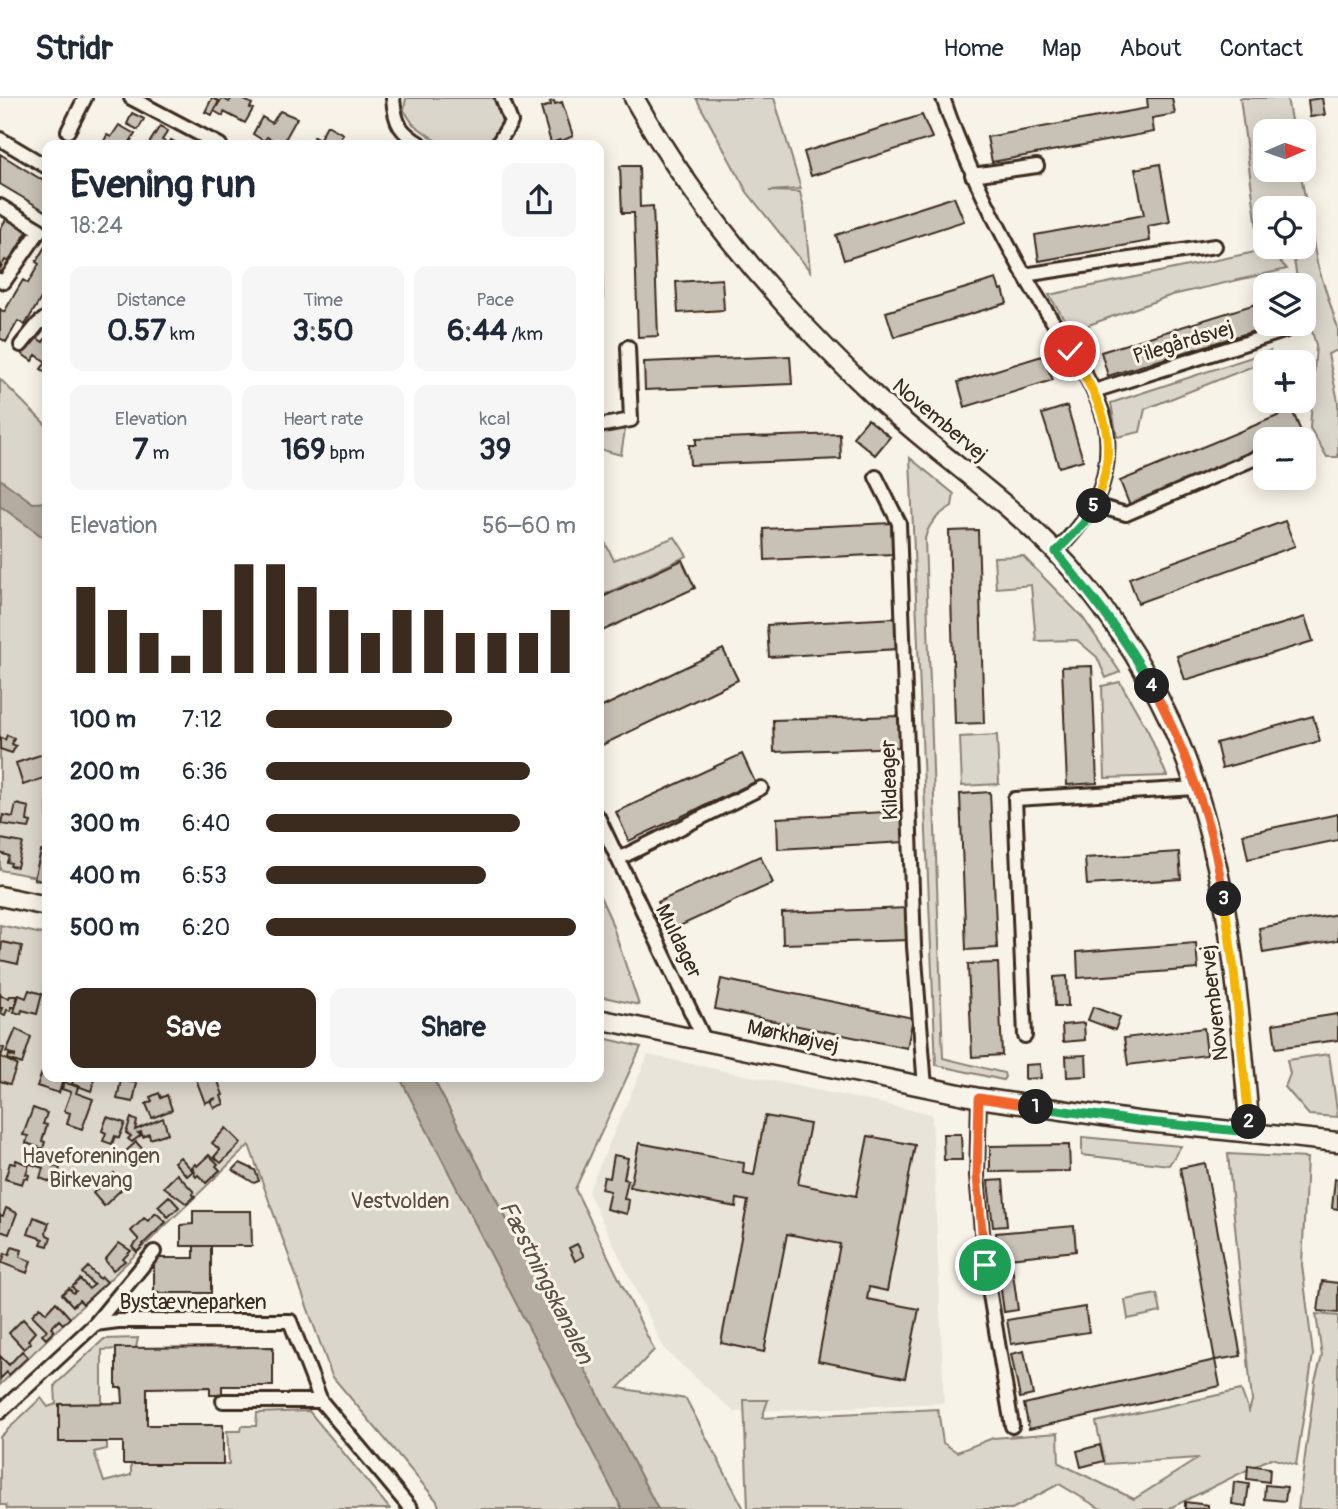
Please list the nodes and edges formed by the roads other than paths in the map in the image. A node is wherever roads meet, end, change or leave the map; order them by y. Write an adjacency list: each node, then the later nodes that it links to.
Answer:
1 (85, 98): 7 (street)
2 (131, 98): 9 (street)
3 (393, 98): 10 (street)
4 (502, 98): 11 (street)
5 (634, 98): 28 (street, Novembervej)
6 (943, 98): 14 (street)
7 (68, 131)
8 (0, 139): 12 (street)
9 (211, 140)
10 (414, 140)
11 (501, 140)
12 (42, 164)
13 (1037, 166): 14 (street)
14 (972, 175): 17 (street)
15 (0, 206): 18 (street)
16 (1215, 246): 17 (street)
17 (1024, 275): 23 (street)
18 (0, 280)
19 (42, 321): 21 (street)
20 (1268, 336): 23 (street, Pilegårdsvej)
21 (21, 345)
22 (628, 347): 24 (street)
23 (1094, 391): 27 (street)
24 (604, 425)
25 (1253, 459): 27 (street)
26 (876, 477): 38 (street, Kildeager)
27 (1094, 505): 28 (street)
28 (1056, 552): 30 (street, Novembervej)
29 (761, 788): 32 (street)
30 (1196, 788): 36 (street); 40 (street, Novembervej)
31 (604, 830): 32 (street, Muldager)
32 (618, 859): 37 (street, Muldager)
33 (0, 896): 34 (street)
34 (42, 905)
35 (604, 1020): 37 (street, Mørkhøjvej)
36 (1025, 1036)
37 (705, 1041): 38 (street, Mørkhøjvej)
38 (925, 1087): 39 (street, Mørkhøjvej)
39 (979, 1098): 40 (street, Mørkhøjvej); 47 (street)
40 (1250, 1132): 41 (street, Mørkhøjvej)
41 (1338, 1142)
42 (154, 1252): 43 (street, Bystævneparken)
43 (95, 1324): 45 (street, Bystævneparken); 46 (street, Bystævneparken)
44 (223, 1401): 45 (street)
45 (321, 1401): 48 (street, Bystævneparken)
46 (0, 1412)
47 (1012, 1426)
48 (411, 1509)

